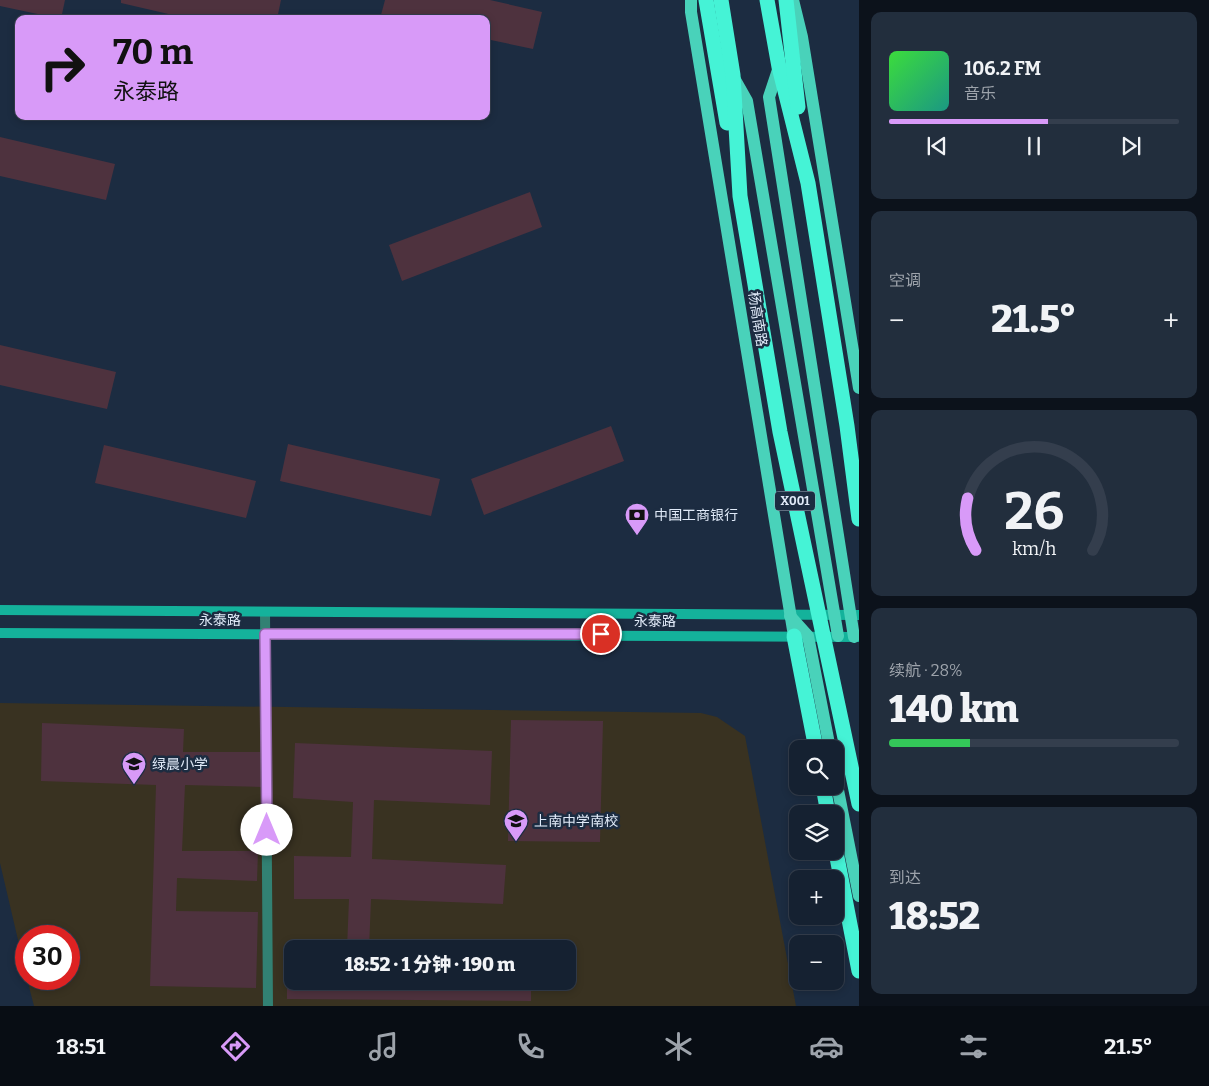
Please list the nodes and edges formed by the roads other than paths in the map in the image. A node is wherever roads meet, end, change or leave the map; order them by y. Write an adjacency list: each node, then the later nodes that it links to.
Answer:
1 (691, 0): 15 (main road, 杨高南路 / X001)
2 (706, 0): 10 (highway)
3 (721, 0): 8 (highway, 杨高南路 / X001)
4 (767, 0): 7 (highway, X001)
5 (786, 0): 9 (highway)
6 (793, 0): 11 (main road)
7 (779, 67): 9 (highway, X001); 17 (main road, X001)
8 (733, 76): 10 (highway, 杨高南路 / X001); 16 (main road, 杨高南路 / X001)
9 (808, 183): 12 (highway, X001)
10 (740, 196): 26 (highway, 杨高南路 / X001)
11 (859, 388)
12 (859, 519)
13 (0, 610): 14 (street, 永泰路)
14 (265, 612): 15 (street, 永泰路); 19 (street)
15 (789, 614): 16 (street, 永泰路); 20 (main road, 杨高南路)
16 (835, 615): 17 (street, 永泰路); 20 (main road); 21 (main road, 杨高南路)
17 (857, 617): 22 (main road)
18 (0, 633): 19 (street, 永泰路)
19 (265, 634): 20 (street, 永泰路); 30 (street)
20 (800, 636): 21 (street, 永泰路); 23 (highway); 24 (main road)
21 (838, 636): 22 (street, 永泰路)
22 (857, 637)
23 (815, 740)
24 (828, 740)
25 (839, 795): 28 (main road)
26 (859, 804)
27 (838, 860): 29 (highway)
28 (859, 896)
29 (859, 971)
30 (268, 1006)

